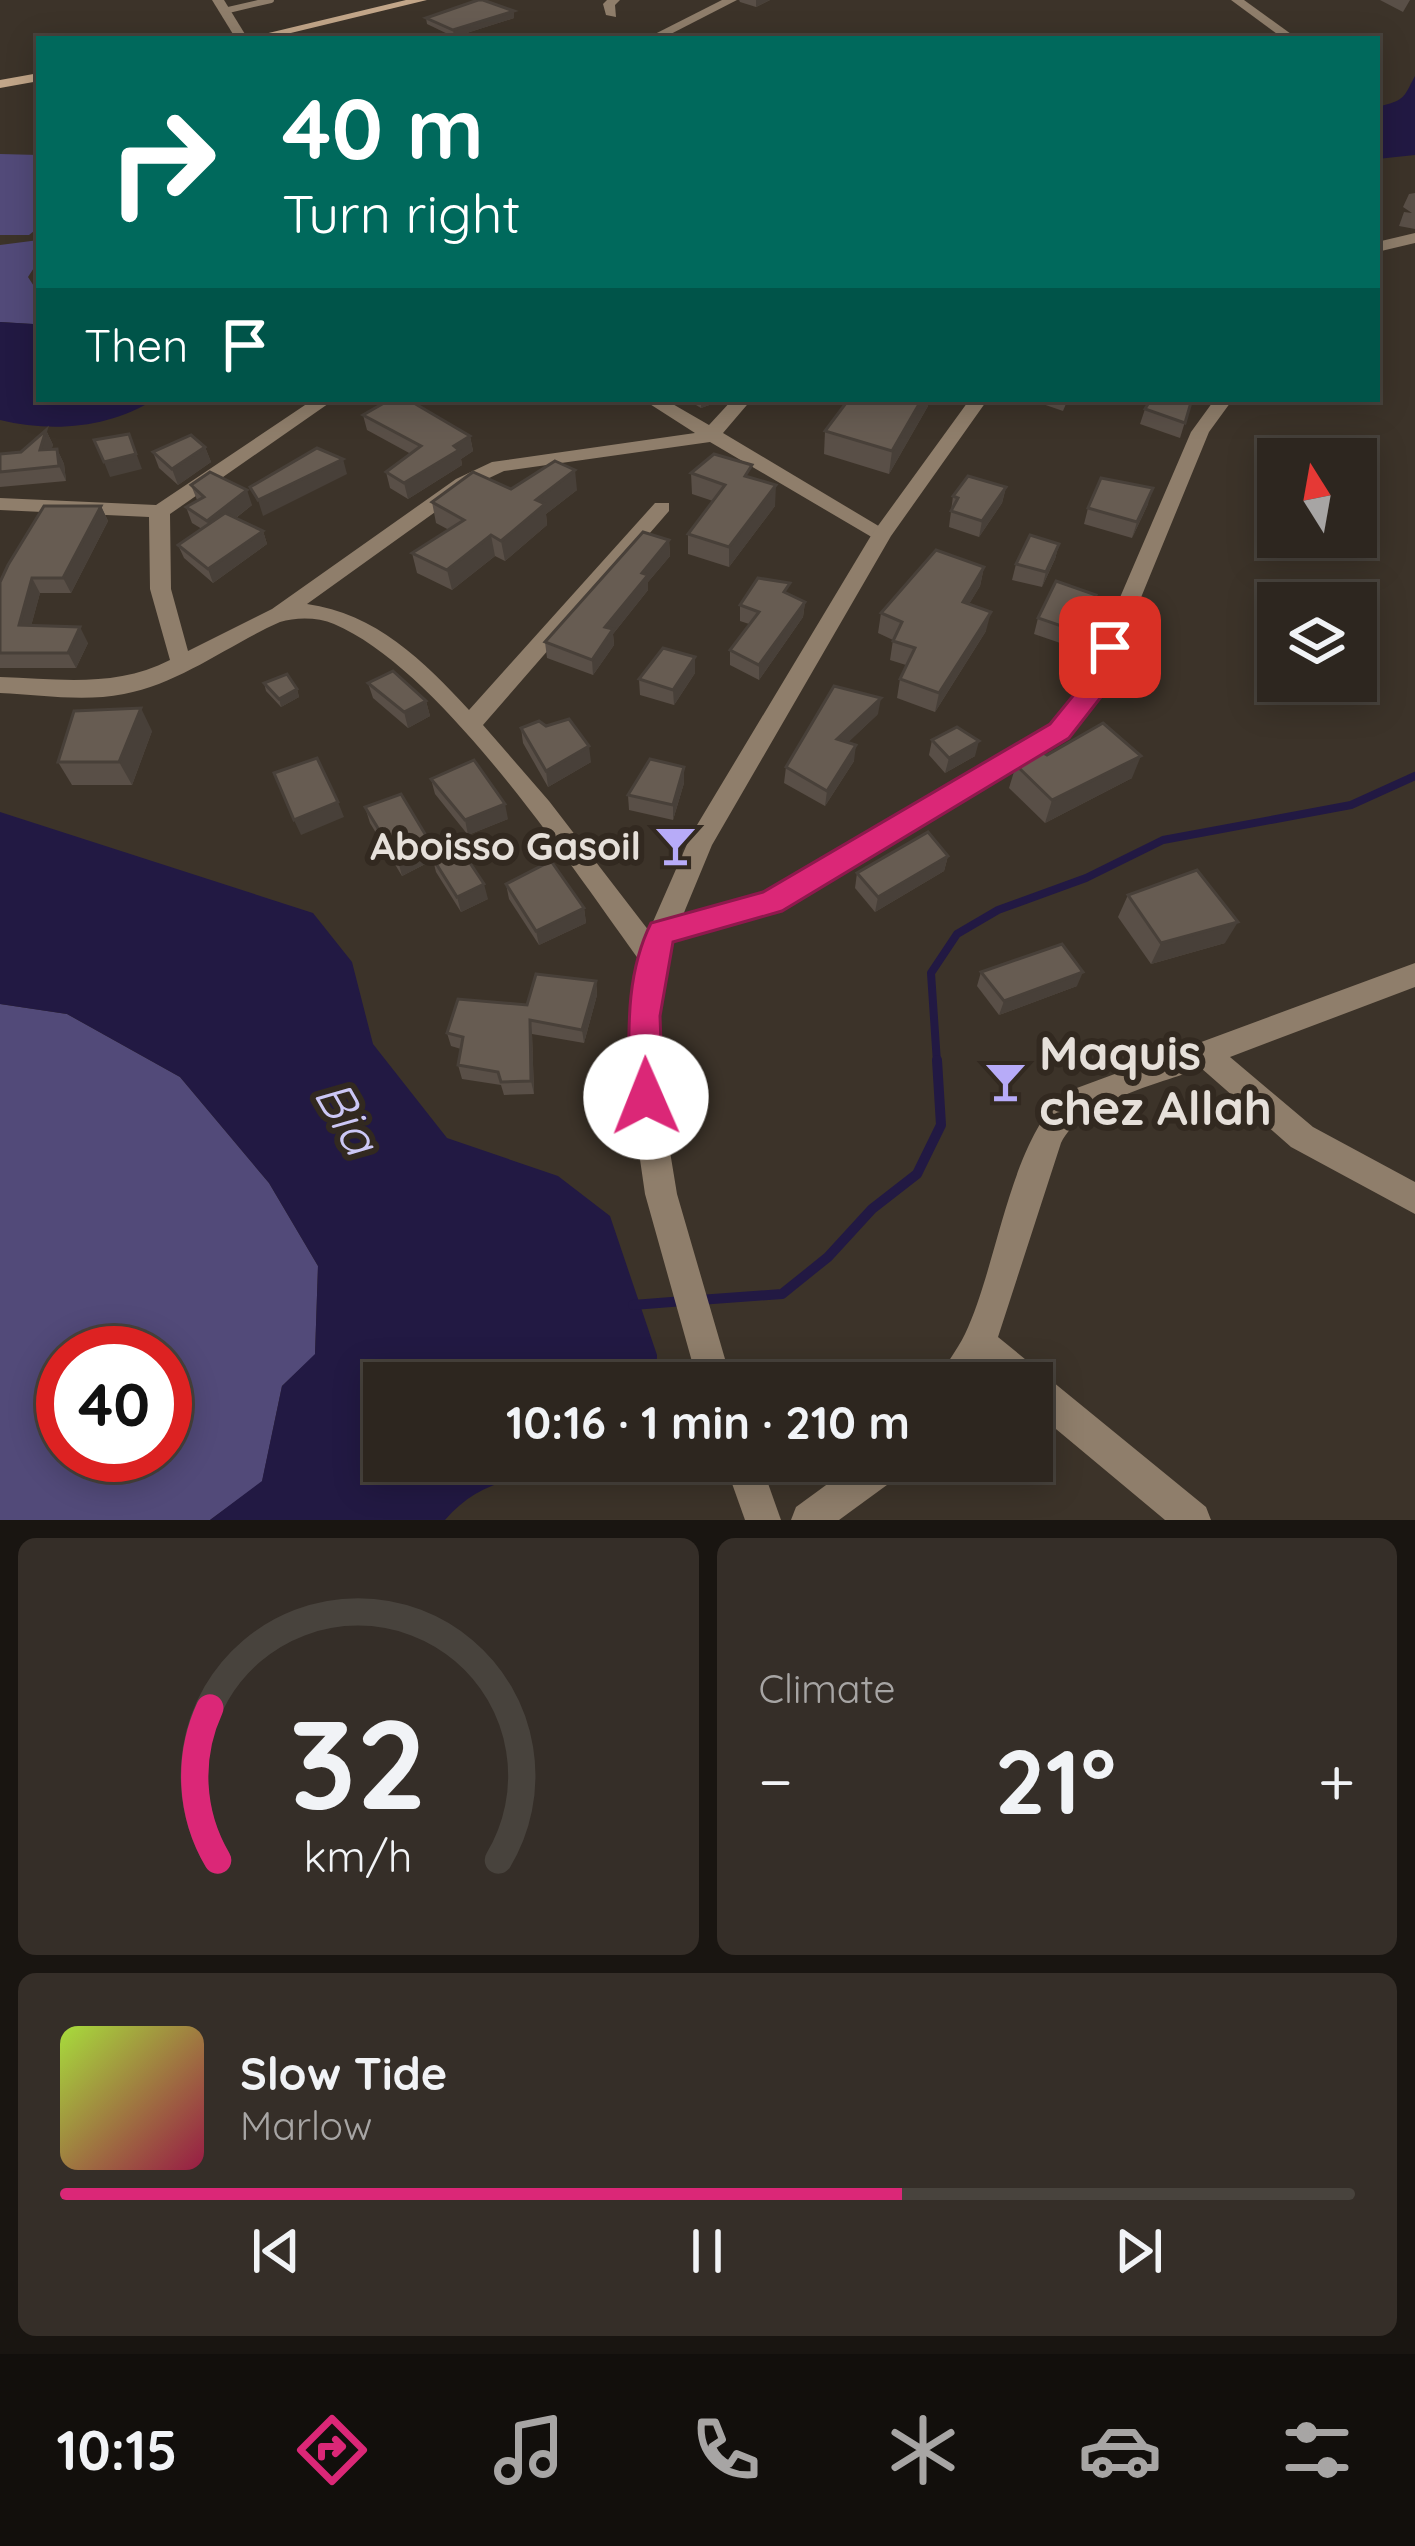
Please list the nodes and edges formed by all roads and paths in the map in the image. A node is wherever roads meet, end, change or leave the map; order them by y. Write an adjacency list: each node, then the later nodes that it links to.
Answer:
1 (271, 0): 6 (lane)
2 (421, 0): 8 (main road)
3 (695, 0): 5 (street)
4 (1237, 0): 10 (street)
5 (724, 3): 9 (street)
6 (221, 5): 7 (street)
7 (244, 36)
8 (259, 36)
9 (657, 36)
10 (1288, 36)
11 (36, 78): 12 (main road)
12 (0, 84)
13 (1415, 238): 14 (street)
14 (1380, 246)
15 (322, 402): 23 (street)
16 (656, 402): 20 (street)
17 (739, 402): 20 (street)
18 (977, 402): 24 (street)
19 (1222, 402): 29 (street)
20 (710, 436): 24 (street); 25 (street)
21 (0, 505): 23 (street)
22 (662, 507): 28 (street)
23 (160, 511): 26 (street)
24 (882, 534): 29 (street)
25 (274, 616): 26 (street); 28 (street)
26 (183, 664): 27 (street)
27 (0, 685)
28 (472, 722): 29 (street)
29 (657, 944): 34 (street)
30 (1415, 975): 31 (street)
31 (1203, 1052): 32 (street); 33 (street)
32 (1415, 1199)
33 (979, 1343): 35 (street); 36 (street)
34 (709, 1362)
35 (967, 1362)
36 (1002, 1362)
37 (1053, 1404): 42 (street)
38 (749, 1482): 40 (street)
39 (861, 1482): 41 (street)
40 (763, 1520)
41 (809, 1520)
42 (1193, 1520)

